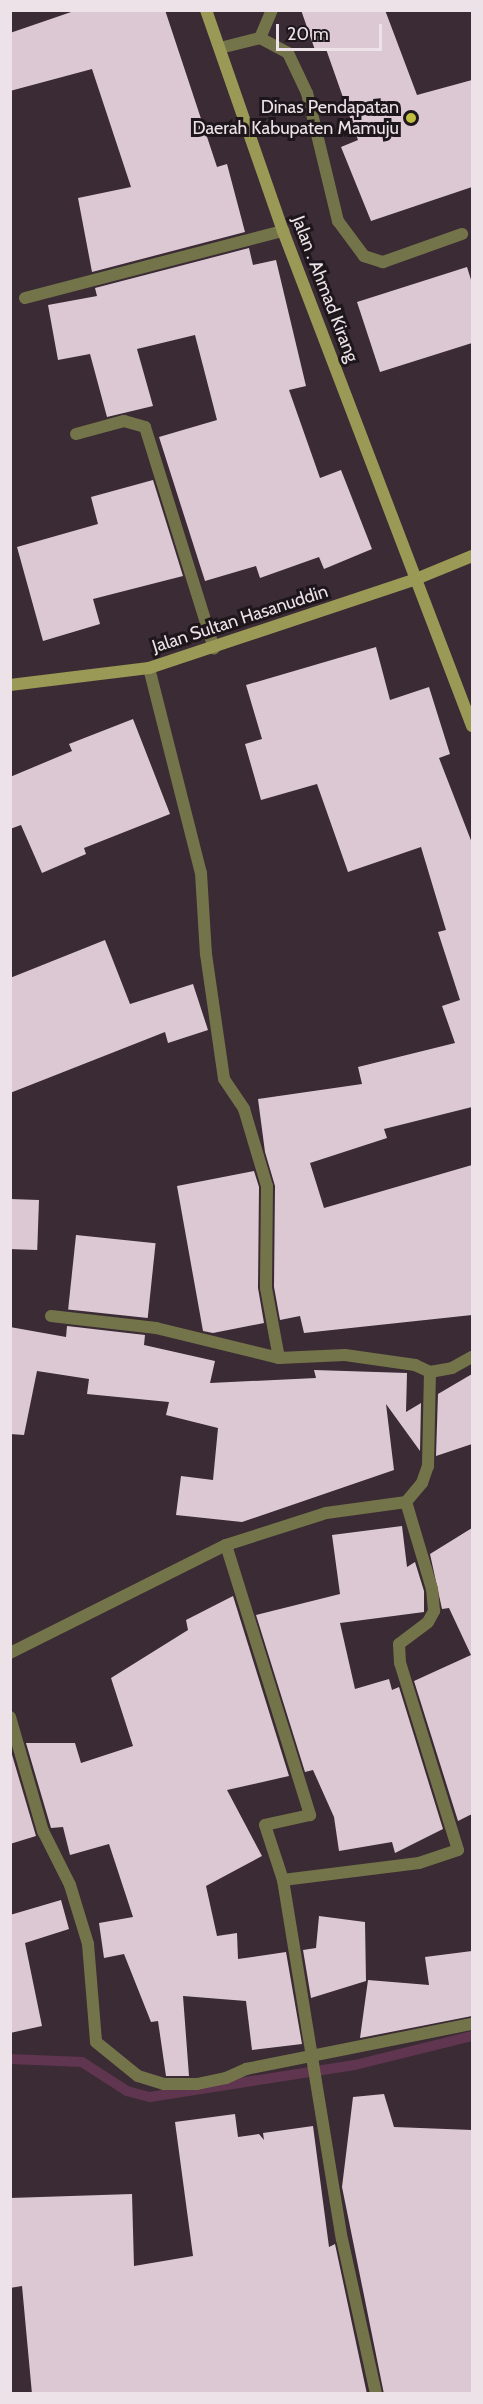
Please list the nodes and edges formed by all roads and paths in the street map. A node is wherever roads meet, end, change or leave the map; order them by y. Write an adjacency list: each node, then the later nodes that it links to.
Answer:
1 (206, 10): 4 (main road, Jalan . Ahmad Kirang)
2 (272, 10): 3 (street)
3 (260, 38): 4 (street); 6 (street)
4 (220, 48): 5 (main road, Jalan . Ahmad Kirang)
5 (283, 231): 7 (street); 10 (main road, Jalan . Ahmad Kirang)
6 (462, 234)
7 (25, 298)
8 (76, 434): 11 (street)
9 (472, 556): 10 (main road, Jalan Sultan Hasanuddin)
10 (416, 579): 11 (main road, Jalan Sultan Hasanuddin); 14 (main road, Jalan . Ahmad Kirang)
11 (214, 648): 12 (main road, Jalan Sultan Hasanuddin)
12 (149, 668): 13 (main road, Jalan Sultan Hasanuddin); 17 (street)
13 (10, 685)
14 (472, 726)
15 (51, 1317): 17 (street)
16 (472, 1357): 18 (street)
17 (279, 1358): 18 (street)
18 (430, 1372): 19 (street)
19 (406, 1502): 20 (street); 23 (street)
20 (226, 1545): 21 (street); 23 (street)
21 (10, 1653)
22 (10, 1717): 25 (street)
23 (283, 1880): 25 (street)
24 (472, 2024): 25 (street)
25 (310, 2059): 26 (street)
26 (376, 2394)

